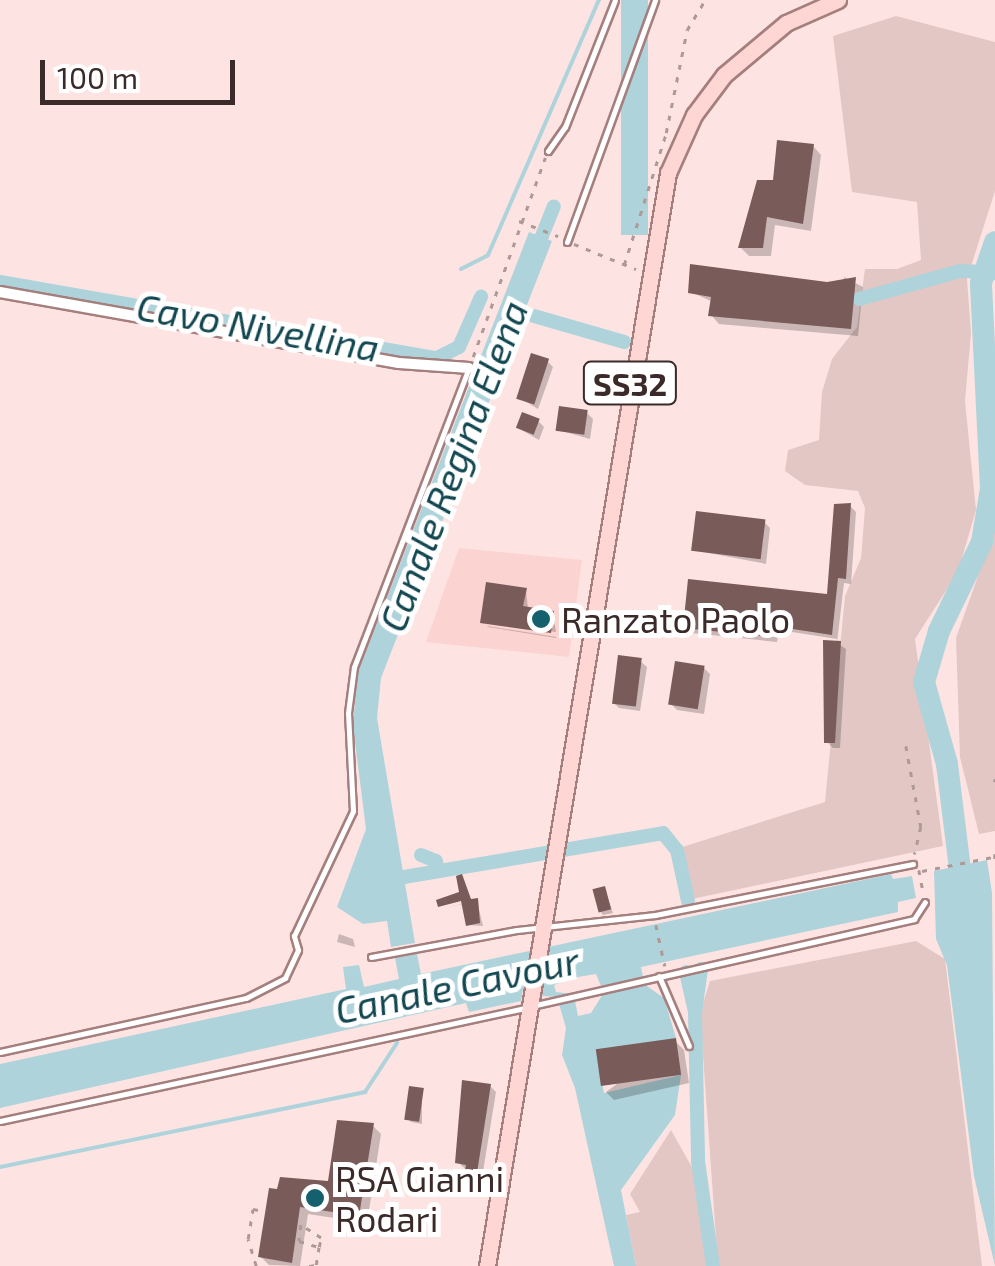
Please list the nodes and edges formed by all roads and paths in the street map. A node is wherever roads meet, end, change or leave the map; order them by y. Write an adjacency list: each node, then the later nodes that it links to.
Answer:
1 (615, 0): 5 (lane)
2 (656, 0): 8 (lane)
3 (705, 0): 9 (path)
4 (838, 0): 10 (main road, SS32)
5 (548, 151): 6 (path)
6 (518, 220): 7 (path); 12 (path)
7 (554, 234)
8 (568, 242): 9 (path)
9 (624, 265): 10 (path)
10 (647, 273): 19 (main road, SS32)
11 (0, 292): 12 (street)
12 (469, 368): 25 (lane)
13 (906, 746): 15 (path)
14 (994, 856): 16 (path); 17 (path)
15 (913, 864): 19 (lane)
16 (995, 866)
17 (925, 902): 22 (lane)
18 (656, 923): 21 (path)
19 (541, 938): 20 (lane); 23 (main road, SS32)
20 (371, 957)
21 (664, 962)
22 (659, 976): 23 (lane); 24 (lane)
23 (531, 1001): 26 (lane); 31 (main road, SS32)
24 (689, 1046)
25 (0, 1052)
26 (0, 1122)
27 (265, 1211): 29 (path)
28 (319, 1247): 28 (path); 30 (path)
29 (256, 1266)
30 (309, 1266)
31 (486, 1266)

